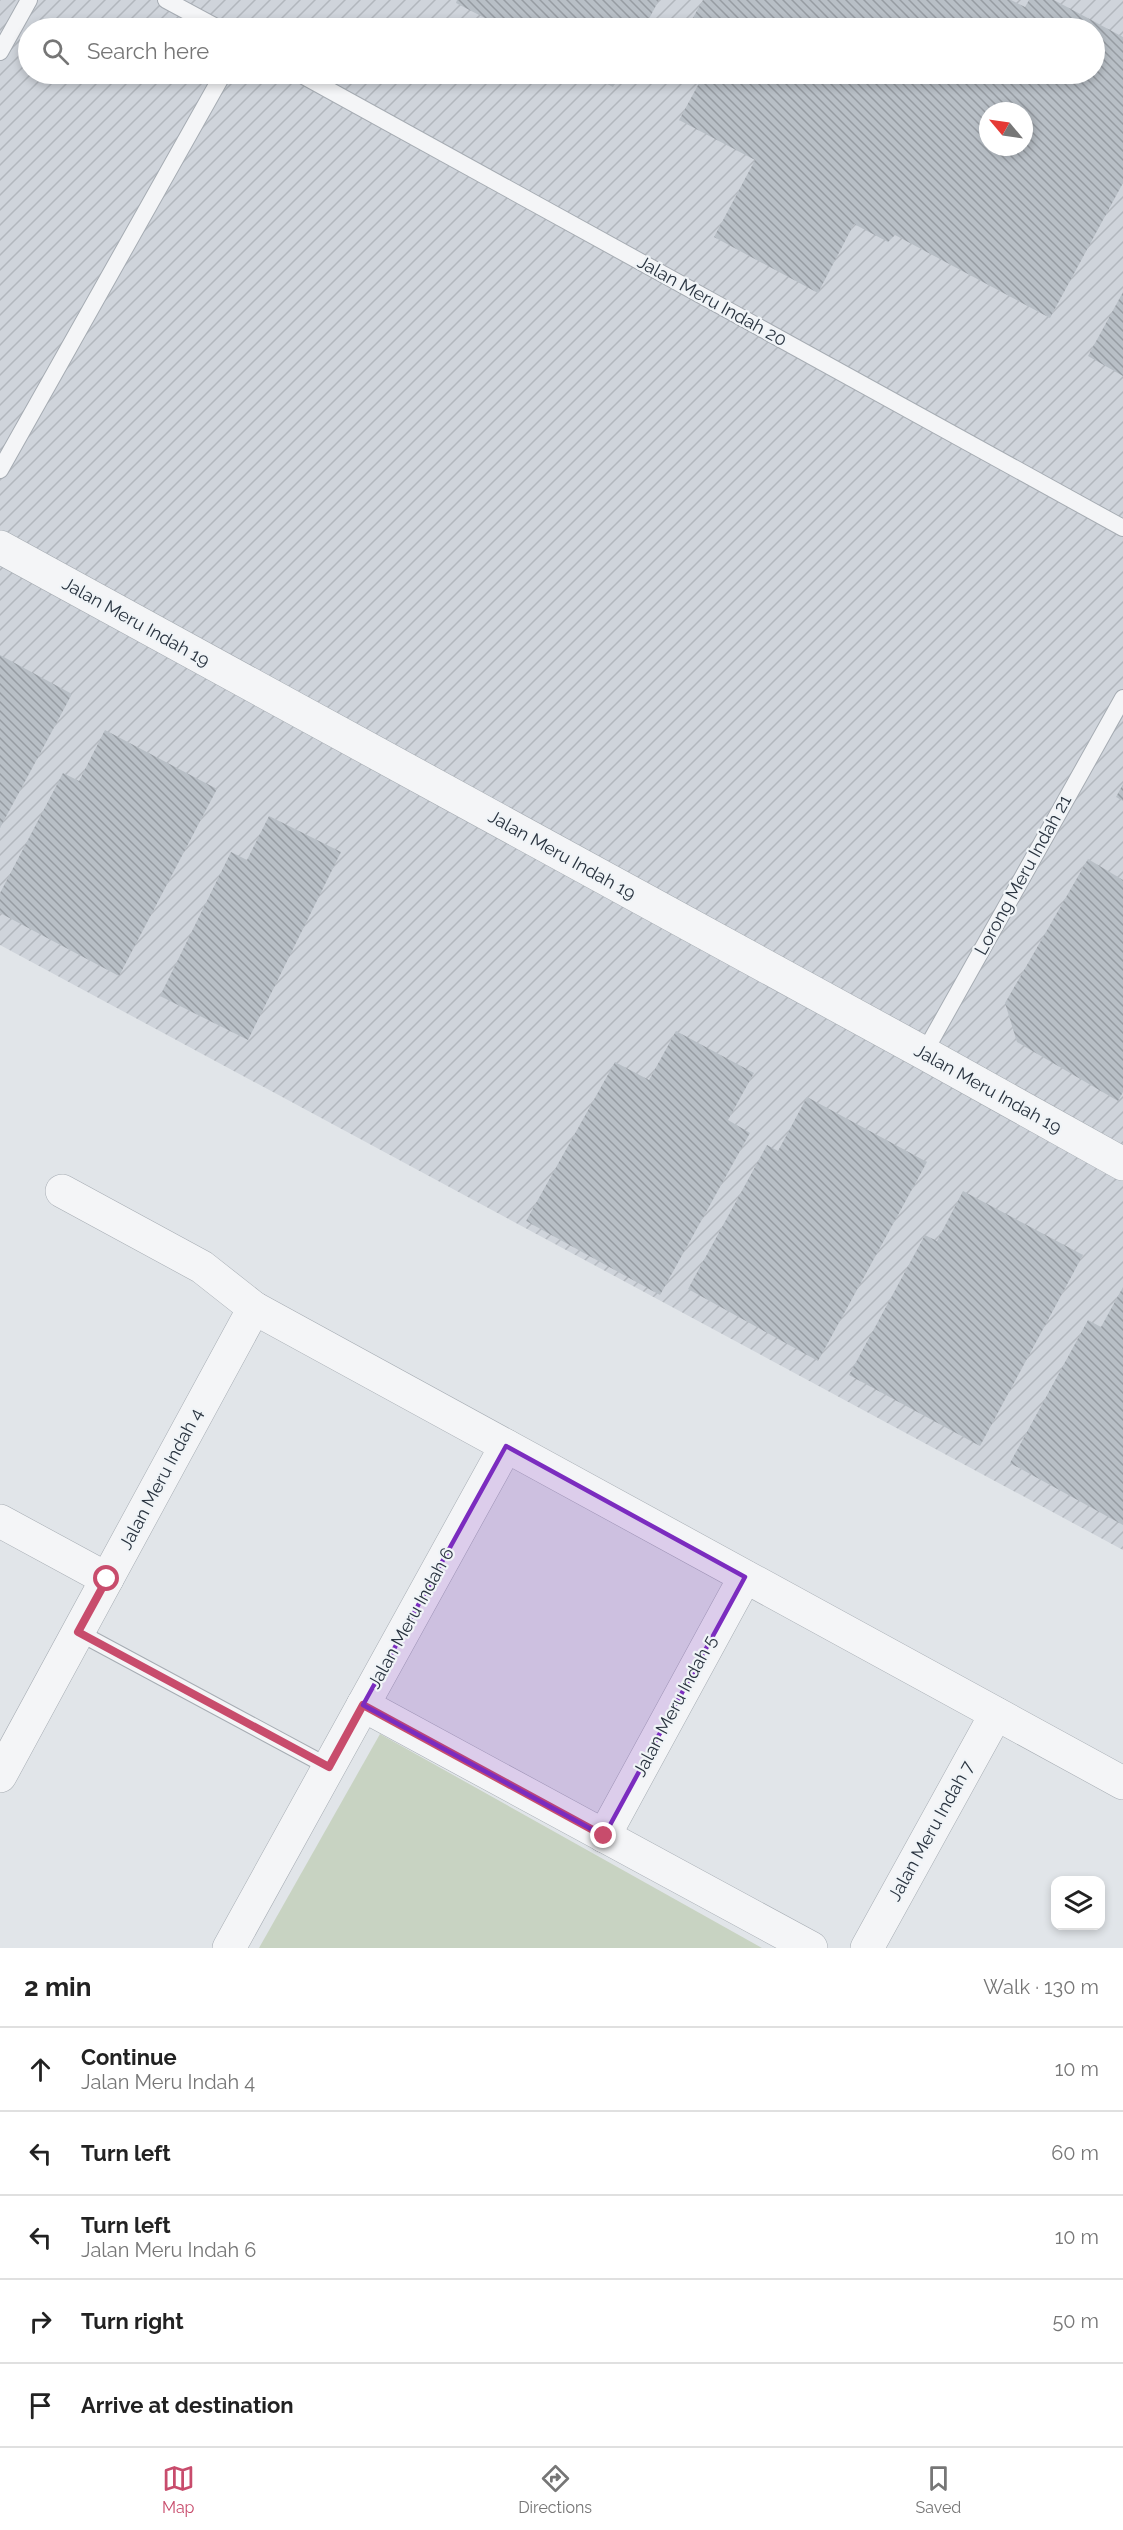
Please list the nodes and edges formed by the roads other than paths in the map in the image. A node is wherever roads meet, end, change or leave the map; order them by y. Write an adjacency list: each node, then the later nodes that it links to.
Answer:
1 (29, 0): 3 (lane)
2 (166, 0): 4 (lane)
3 (19, 18)
4 (199, 18)
5 (18, 20): 6 (lane)
6 (0, 52)
7 (217, 84): 9 (lane)
8 (318, 84): 10 (lane, Jalan Meru Indah 20)
9 (0, 470)
10 (1123, 528)
11 (0, 547): 13 (street, Jalan Meru Indah 19)
12 (1123, 698): 13 (lane, Lorong Meru Indah 21)
13 (924, 1053): 14 (street, Jalan Meru Indah 19)
14 (1123, 1164)
15 (62, 1191): 16 (street)
16 (254, 1308): 17 (street); 20 (street, Jalan Meru Indah 4)
17 (506, 1446): 19 (street); 22 (street, Jalan Meru Indah 6)
18 (0, 1521): 20 (street)
19 (745, 1576): 23 (street); 27 (street, Jalan Meru Indah 5)
20 (107, 1579): 21 (street, Jalan Meru Indah 4)
21 (78, 1632): 24 (lane); 25 (street, Jalan Meru Indah 4)
22 (363, 1705): 24 (street, Jalan Meru Indah 6); 27 (street)
23 (996, 1714): 26 (street); 30 (street, Jalan Meru Indah 7)
24 (329, 1767): 28 (street, Jalan Meru Indah 6)
25 (0, 1776)
26 (1123, 1783)
27 (604, 1836): 29 (street)
28 (229, 1948)
29 (811, 1948)
30 (867, 1948)

